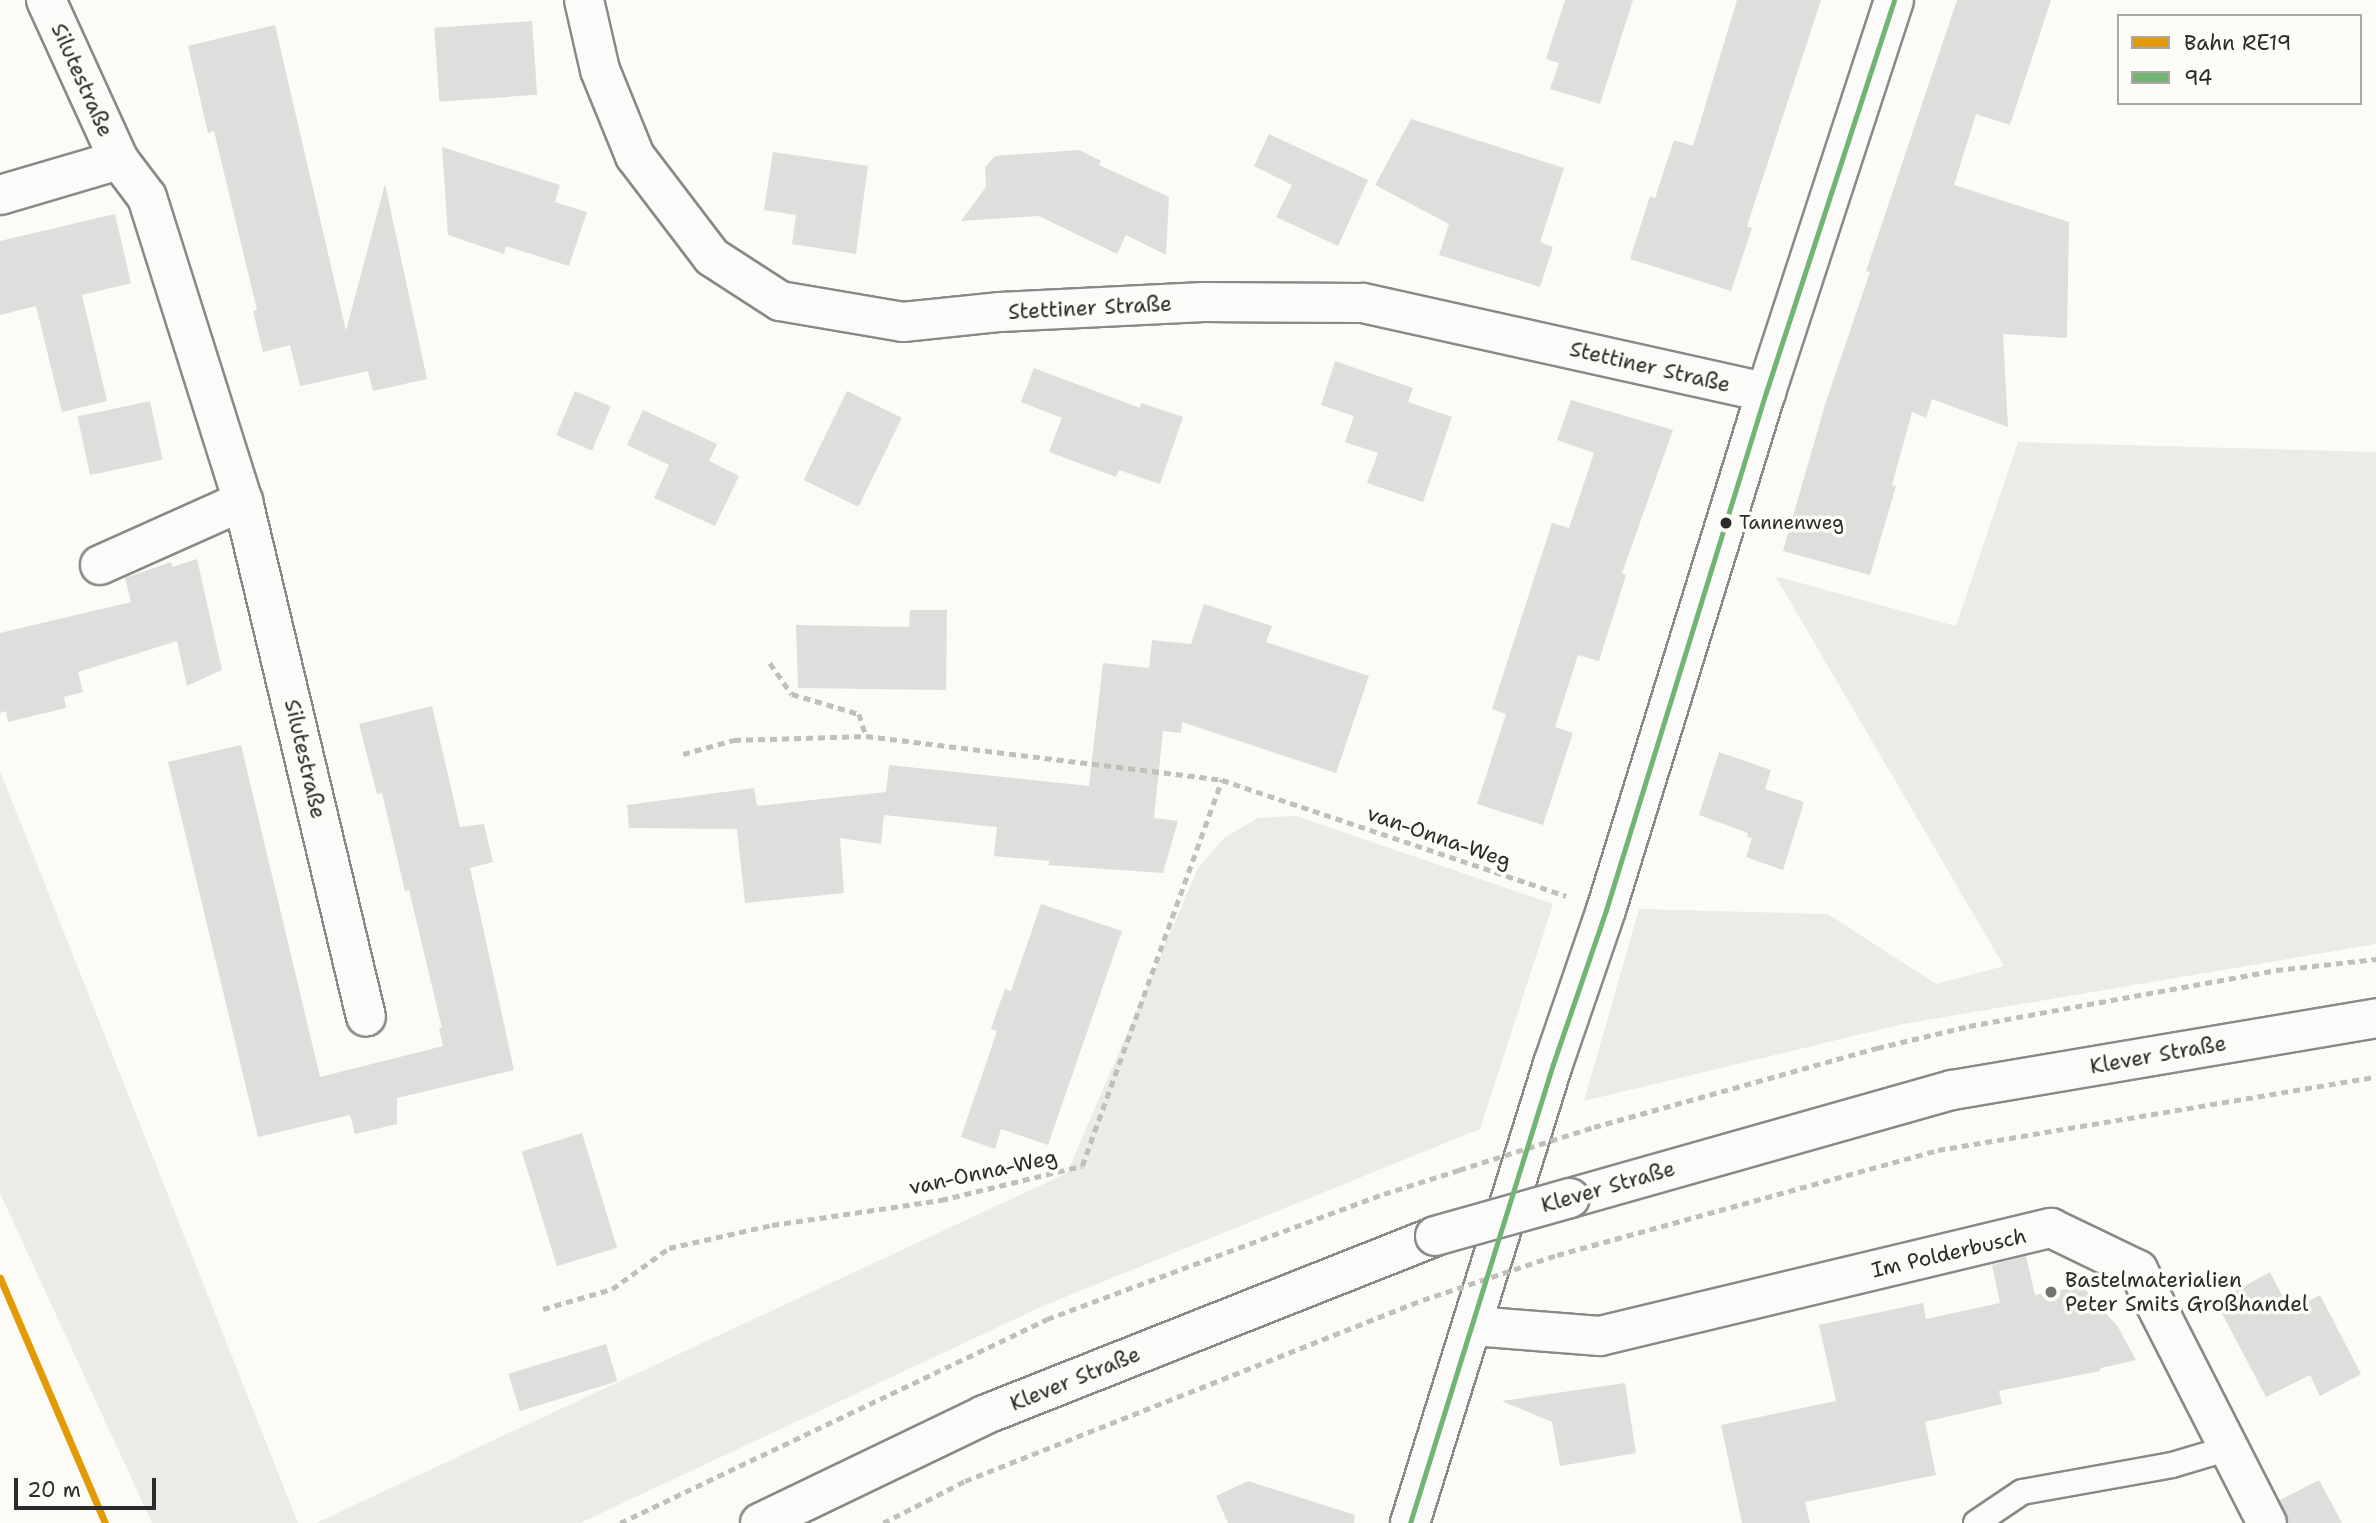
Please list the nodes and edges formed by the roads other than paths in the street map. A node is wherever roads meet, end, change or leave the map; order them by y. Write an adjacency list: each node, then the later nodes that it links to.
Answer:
1 (46, 0): 4 (street, Silutestraße)
2 (583, 0): 6 (street, Stettiner Straße)
3 (1894, 0): 6 (street)
4 (119, 160): 5 (street, Silutestraße); 7 (street, Silutestraße)
5 (0, 195)
6 (1766, 392): 11 (street)
7 (243, 501): 8 (street); 9 (street, Silutestraße)
8 (100, 565)
9 (366, 1017)
10 (2376, 1018): 13 (street, Klever Straße, bridge)
11 (1474, 1325): 12 (street, Im Polderbusch); 14 (street)
12 (2228, 1448): 15 (lane); 16 (street, Im Polderbusch)
13 (760, 1523)
14 (1410, 1523)
15 (1976, 1523)
16 (2267, 1523)

